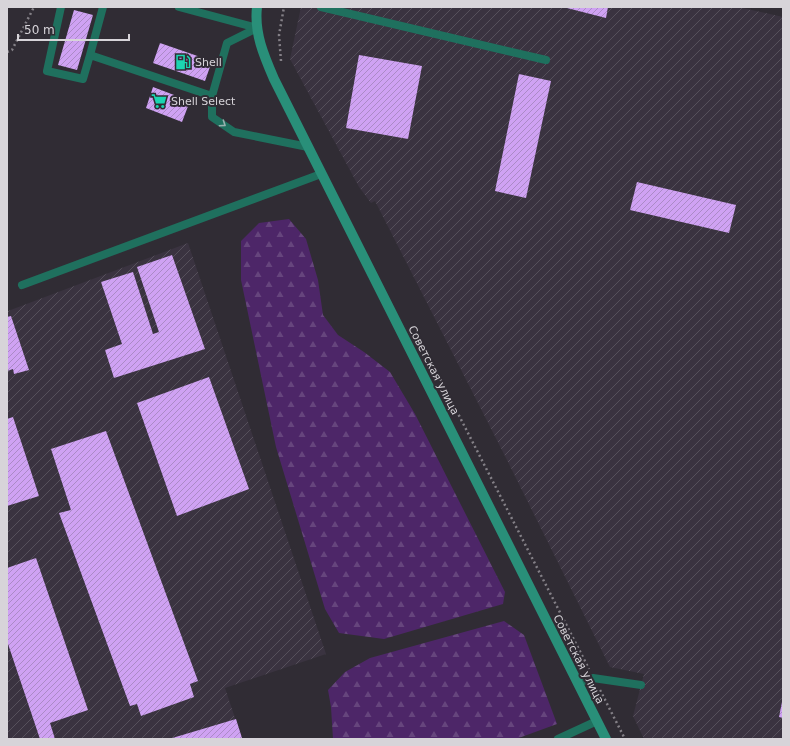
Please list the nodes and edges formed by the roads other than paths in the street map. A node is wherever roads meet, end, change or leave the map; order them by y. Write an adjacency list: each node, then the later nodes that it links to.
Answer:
1 (61, 7): 7 (lane)
2 (101, 7): 7 (lane)
3 (179, 7): 6 (lane)
4 (257, 7): 6 (street, Советская улица)
5 (321, 7): 8 (lane)
6 (257, 28): 9 (lane); 10 (street, Советская улица)
7 (90, 55): 9 (lane)
8 (546, 60)
9 (212, 96): 10 (lane, one-way to 10)
10 (308, 147): 11 (street, Советская улица)
11 (321, 174): 12 (lane); 13 (street, Советская улица)
12 (22, 285)
13 (578, 683): 14 (lane); 15 (street, Советская улица)
14 (641, 685)
15 (597, 721): 16 (lane); 17 (street, Советская улица)
16 (558, 739)
17 (606, 739)

